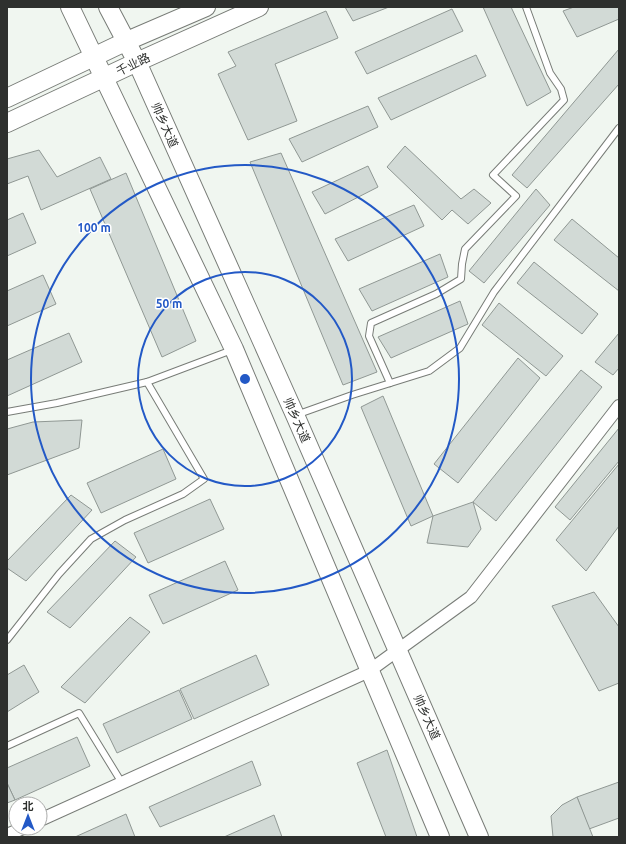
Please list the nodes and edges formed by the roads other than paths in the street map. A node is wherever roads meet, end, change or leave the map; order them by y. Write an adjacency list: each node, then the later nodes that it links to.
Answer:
1 (70, 7): 7 (main road)
2 (108, 7): 6 (main road, 帅乡大道)
3 (206, 7): 6 (main road, 千业路)
4 (259, 7): 8 (main road, 千业路)
5 (526, 7): 15 (lane)
6 (127, 41): 7 (main road, 千业路); 8 (main road, 帅乡大道)
7 (94, 57): 9 (main road); 10 (main road, 千业路)
8 (137, 62): 9 (main road, 千业路); 18 (main road, 帅乡大道)
9 (104, 78): 11 (main road, 千业路); 13 (main road)
10 (7, 98)
11 (7, 122)
12 (619, 128): 15 (lane)
13 (234, 349): 14 (lane); 21 (main road)
14 (147, 382): 17 (lane); 19 (lane)
15 (390, 383): 18 (lane)
16 (619, 406): 20 (street)
17 (7, 412)
18 (295, 415): 20 (main road, 帅乡大道)
19 (7, 640)
20 (398, 650): 21 (street); 26 (main road, 帅乡大道)
21 (369, 670): 23 (street); 25 (main road)
22 (7, 746): 23 (lane)
23 (122, 783): 24 (street)
24 (48, 816)
25 (440, 837)
26 (479, 837)

